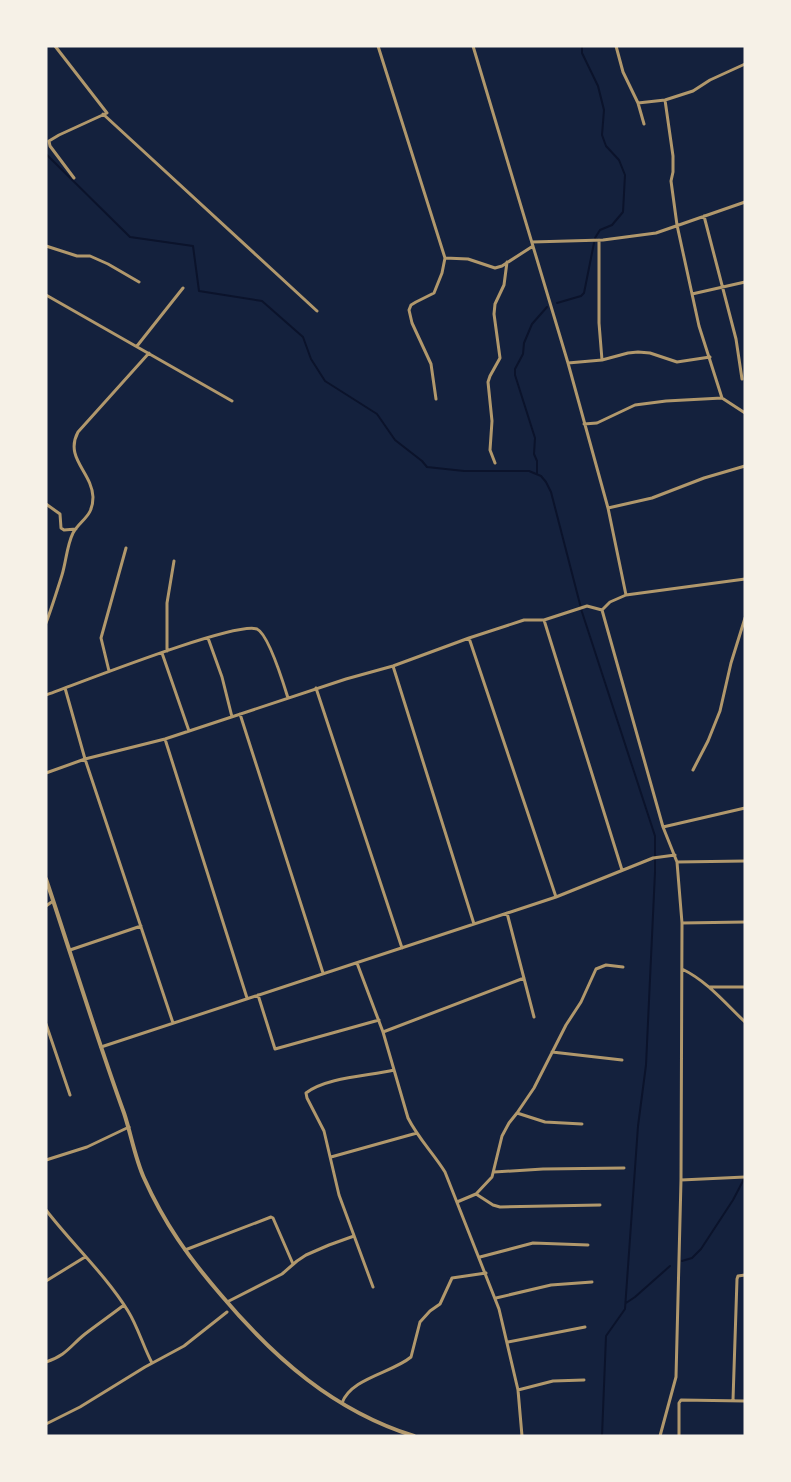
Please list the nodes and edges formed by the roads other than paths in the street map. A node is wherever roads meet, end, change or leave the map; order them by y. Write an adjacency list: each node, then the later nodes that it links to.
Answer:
1 (55, 46): 8 (street)
2 (378, 46): 18 (street)
3 (473, 46): 15 (street)
4 (616, 46): 7 (street)
5 (745, 64): 6 (street)
6 (665, 100): 7 (street); 13 (street)
7 (638, 103): 9 (street)
8 (103, 114): 10 (street); 26 (street)
9 (644, 124)
10 (74, 178)
11 (745, 202): 12 (street)
12 (704, 216): 13 (street); 22 (street)
13 (677, 225): 14 (street); 24 (street)
14 (599, 240): 15 (street); 30 (street)
15 (532, 242): 17 (street)
16 (46, 246): 20 (street)
17 (533, 246): 19 (street); 31 (street)
18 (445, 258): 19 (street); 34 (street)
19 (507, 262): 38 (street)
20 (139, 282)
21 (745, 282): 22 (street)
22 (723, 287): 24 (street); 32 (street)
23 (183, 288): 27 (street)
24 (692, 294): 29 (street)
25 (46, 295): 27 (street)
26 (317, 311)
27 (137, 346): 28 (street)
28 (149, 353): 35 (street); 42 (street)
29 (710, 358): 30 (street); 33 (street)
30 (602, 360): 31 (street)
31 (568, 363): 37 (street)
32 (742, 379)
33 (722, 398): 36 (street); 37 (street)
34 (436, 399)
35 (232, 401)
36 (745, 413)
37 (584, 424): 41 (street)
38 (495, 463)
39 (745, 466): 41 (street)
40 (46, 504): 42 (street)
41 (608, 508): 46 (street)
42 (77, 529): 50 (street)
43 (126, 548): 56 (street)
44 (174, 561): 53 (street)
45 (745, 579): 46 (street)
46 (626, 595): 47 (street)
47 (602, 610): 49 (street); 69 (street)
48 (745, 618): 66 (street)
49 (544, 620): 52 (street); 73 (street)
50 (46, 623)
51 (208, 638): 53 (street); 60 (street); 62 (street)
52 (469, 638): 55 (street); 75 (street)
53 (168, 651): 54 (street)
54 (162, 653): 56 (street); 63 (street)
55 (393, 666): 58 (street); 81 (street)
56 (109, 671): 57 (street)
57 (65, 688): 59 (street); 65 (street)
58 (316, 688): 60 (street); 83 (street)
59 (46, 695)
60 (288, 698): 61 (street)
61 (240, 714): 62 (street); 88 (street)
62 (232, 717): 63 (street)
63 (189, 731): 64 (street)
64 (165, 739): 65 (street); 93 (street)
65 (84, 759): 67 (street); 82 (street)
66 (693, 770)
67 (46, 773)
68 (745, 808): 69 (street)
69 (663, 827): 70 (street)
70 (675, 855): 72 (street); 73 (street)
71 (745, 861): 72 (street)
72 (677, 862): 80 (street)
73 (622, 870): 75 (street)
74 (46, 879): 76 (street)
75 (556, 897): 78 (street)
76 (54, 901): 77 (street); 84 (street)
77 (46, 906)
78 (507, 913): 81 (street); 89 (street)
79 (745, 922): 80 (street)
80 (682, 923): 87 (street)
81 (474, 924): 83 (street)
82 (141, 926): 84 (street); 97 (street)
83 (402, 948): 85 (street)
84 (70, 950): 100 (street)
85 (357, 962): 88 (street); 95 (street)
86 (623, 967): 101 (street)
87 (682, 969): 90 (street); 114 (street)
88 (323, 973): 92 (street)
89 (524, 978): 94 (street); 99 (street)
90 (709, 986): 91 (street); 96 (street)
91 (745, 986)
92 (258, 995): 93 (street); 95 (street)
93 (247, 998): 97 (street)
94 (534, 1017)
95 (379, 1020): 99 (street)
96 (745, 1022)
97 (173, 1023): 100 (street)
98 (46, 1024): 104 (street)
99 (383, 1032): 103 (street)
100 (100, 1047): 107 (street)
101 (552, 1052): 102 (street); 105 (street)
102 (622, 1060)
103 (394, 1070): 108 (street); 109 (street)
104 (70, 1095)
105 (517, 1114): 106 (street); 112 (street)
106 (582, 1124)
107 (129, 1127): 110 (street); 121 (street)
108 (417, 1133): 109 (street); 116 (street)
109 (331, 1157): 119 (street)
110 (46, 1160)
111 (624, 1168): 112 (street)
112 (494, 1172): 115 (street)
113 (745, 1176): 114 (street)
114 (681, 1180): 146 (street)
115 (476, 1194): 116 (street); 117 (street)
116 (457, 1202): 123 (street)
117 (600, 1205)
118 (46, 1210): 122 (street)
119 (354, 1236): 124 (street); 129 (street)
120 (588, 1244): 123 (street)
121 (184, 1250): 124 (street); 131 (street)
122 (85, 1256): 127 (street); 132 (street)
123 (480, 1257): 125 (street)
124 (293, 1264): 131 (street)
125 (486, 1273): 130 (street); 142 (street)
126 (745, 1275): 140 (street)
127 (46, 1281)
128 (592, 1282): 130 (street)
129 (373, 1287)
130 (496, 1298): 135 (street)
131 (226, 1302): 142 (street)
132 (124, 1305): 136 (street); 137 (street)
133 (228, 1312): 137 (street)
134 (585, 1327): 135 (street)
135 (508, 1342): 139 (street)
136 (46, 1362)
137 (152, 1363): 143 (street)
138 (584, 1380): 139 (street)
139 (518, 1390): 145 (street)
140 (733, 1400): 141 (street); 147 (street)
141 (745, 1401)
142 (342, 1403): 144 (street)
143 (46, 1424)
144 (414, 1436)
145 (522, 1436)
146 (660, 1436)
147 (679, 1436)

